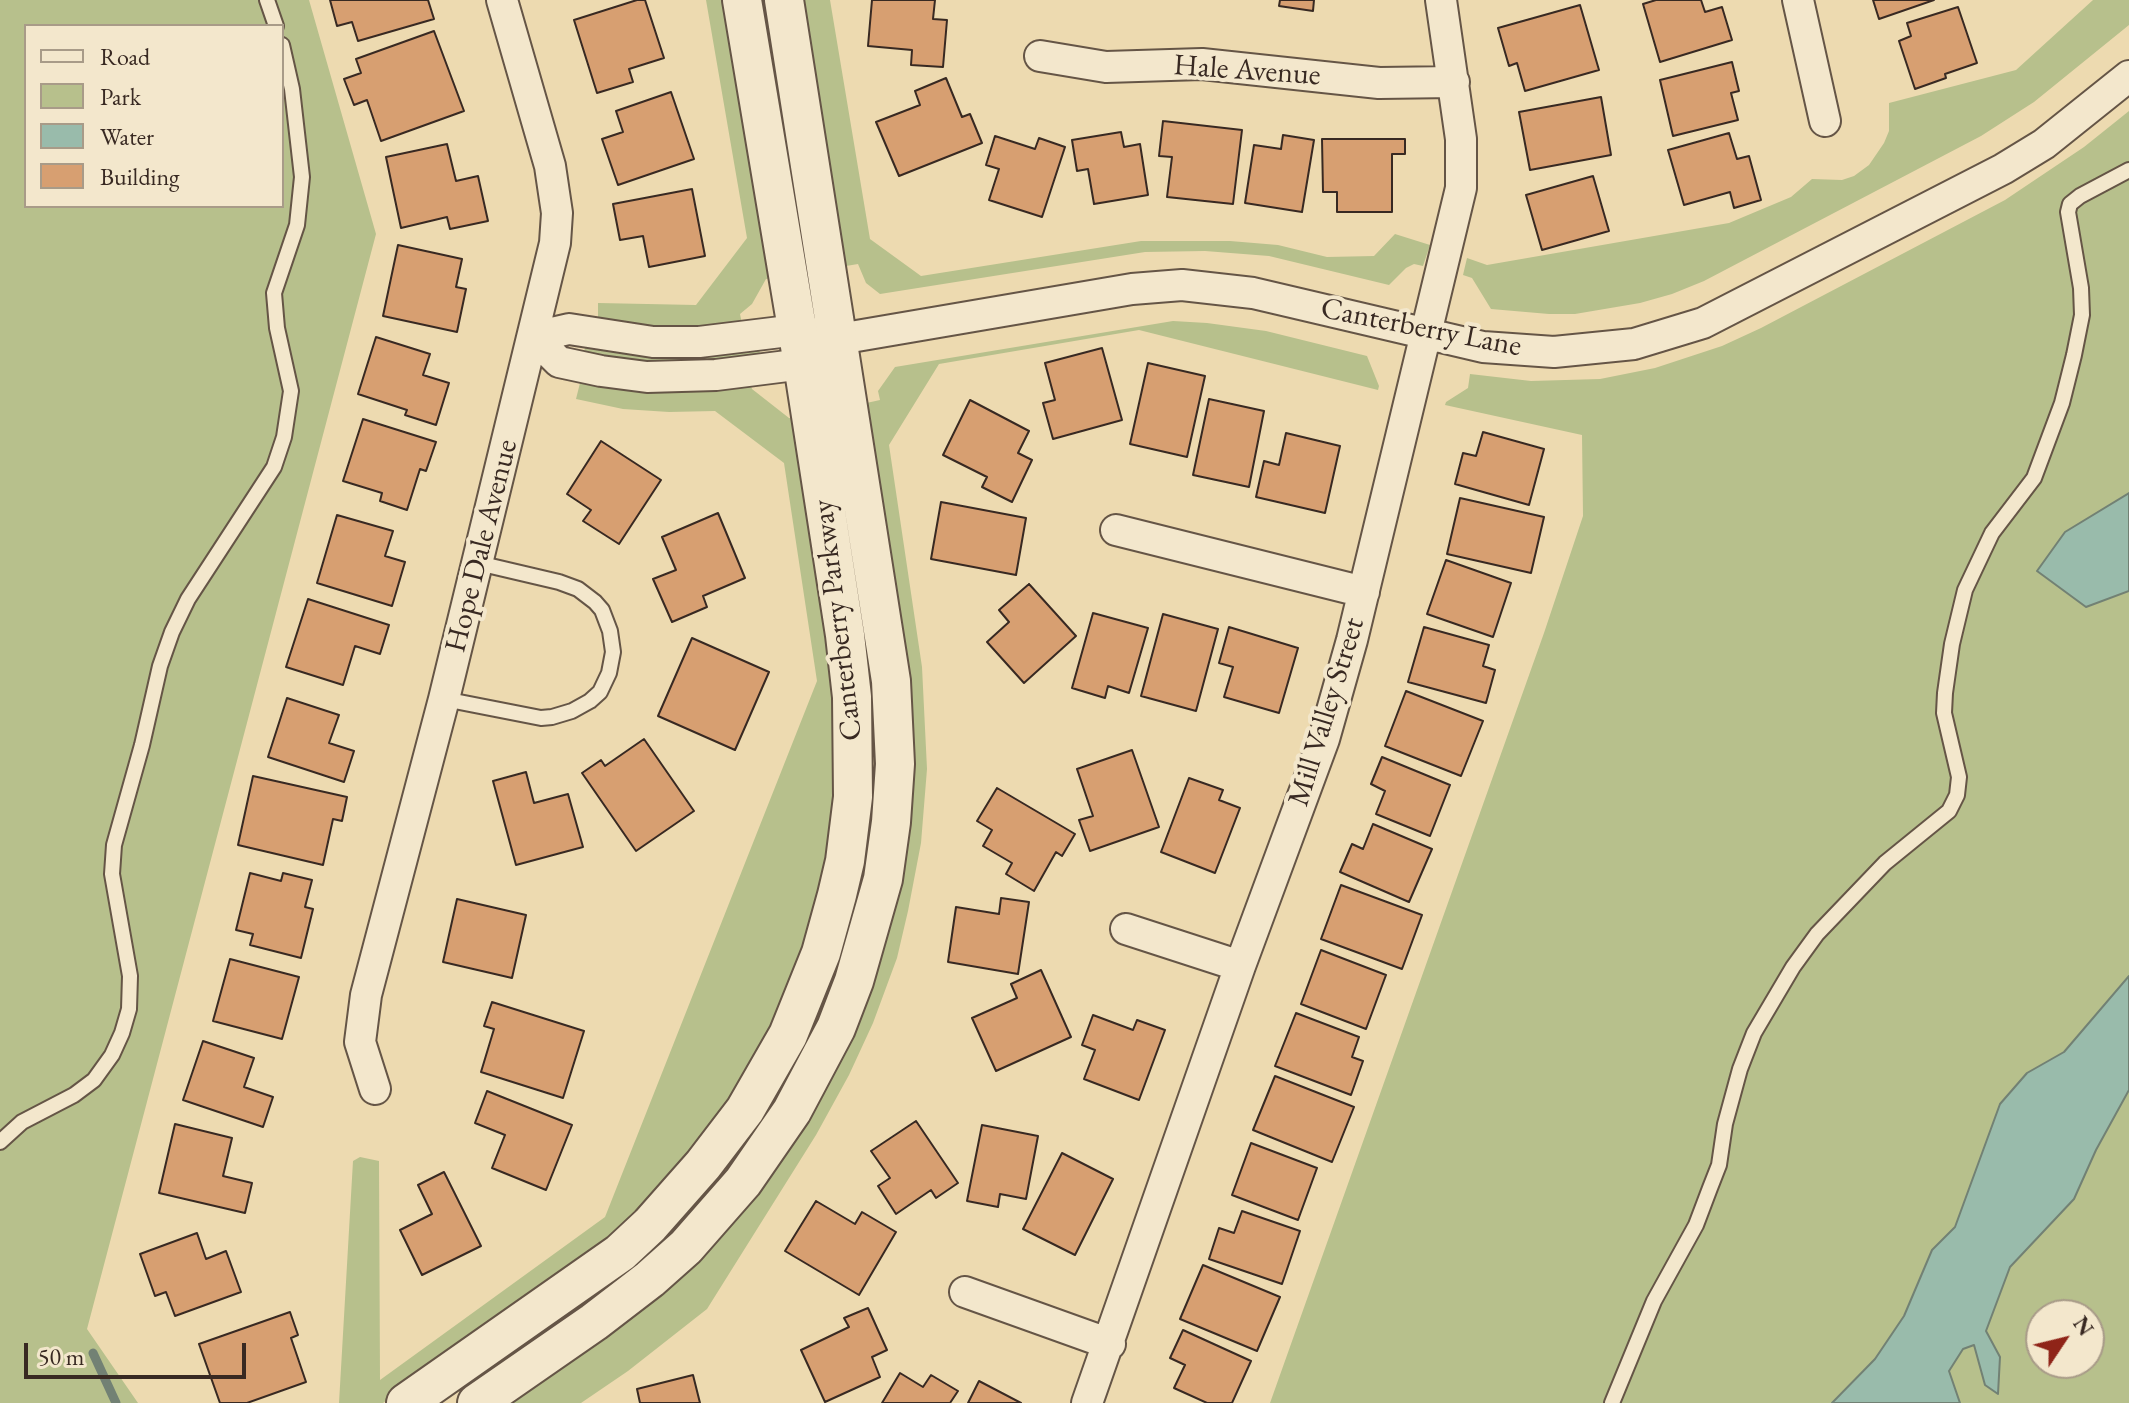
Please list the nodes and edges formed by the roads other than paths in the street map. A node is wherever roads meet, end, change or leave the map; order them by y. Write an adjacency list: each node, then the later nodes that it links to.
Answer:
1 (267, 0): 7 (lane)
2 (502, 0): 15 (street, Hope Dale Avenue)
3 (742, 0): 17 (street, Canterberry Parkway)
4 (784, 0): 16 (street, Canterberry Parkway)
5 (1441, 0): 11 (street, Mill Valley Street)
6 (1798, 0): 12 (street)
7 (275, 24)
8 (284, 54): 25 (lane)
9 (1040, 56): 11 (street, Hale Avenue)
10 (2129, 76): 14 (street, Canterberry Lane)
11 (1454, 82): 14 (street, Mill Valley Street)
12 (1825, 121)
13 (2129, 170): 31 (lane)
14 (1428, 334): 16 (street, Canterberry Lane); 20 (street, Mill Valley Street)
15 (534, 337): 17 (street, Canterberry Lane); 19 (street, Hope Dale Avenue)
16 (839, 339): 17 (street, Canterberry Lane); 29 (street, Canterberry Parkway)
17 (800, 347): 28 (street, Canterberry Parkway)
18 (1116, 530): 20 (street)
19 (478, 563): 21 (street, Hope Dale Avenue); 21 (lane)
20 (1364, 592): 23 (street, Mill Valley Street)
21 (444, 699): 24 (street, Hope Dale Avenue)
22 (1126, 929): 23 (street)
23 (1240, 966): 27 (street, Mill Valley Street)
24 (375, 1089)
25 (0, 1142)
26 (965, 1292): 27 (street)
27 (1110, 1344): 30 (street, Mill Valley Street)
28 (406, 1403)
29 (477, 1403)
30 (1087, 1403)
31 (1612, 1403)

